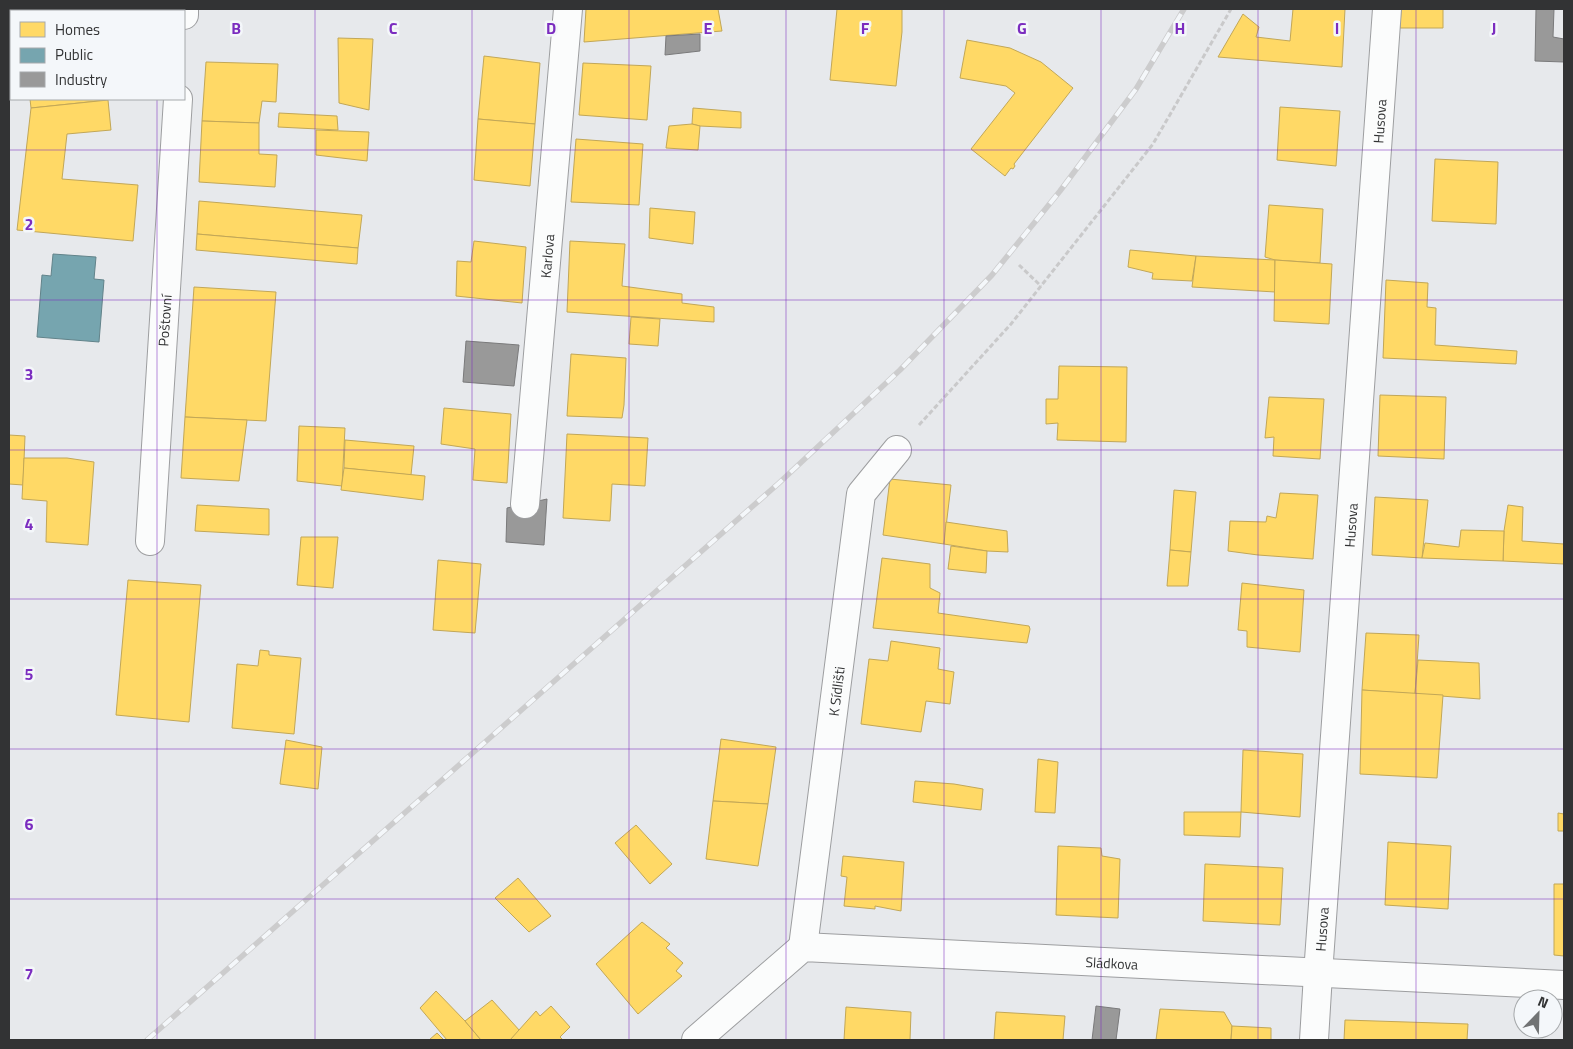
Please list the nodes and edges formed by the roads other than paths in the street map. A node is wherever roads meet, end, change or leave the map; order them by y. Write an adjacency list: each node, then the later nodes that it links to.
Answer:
1 (568, 9): 5 (street, Karlova)
2 (1387, 9): 8 (street, Husova)
3 (178, 100): 6 (street, Poštovní)
4 (897, 450): 7 (street, K Sídlišti)
5 (525, 504)
6 (150, 541)
7 (803, 947): 8 (street, Sládkova); 10 (street)
8 (1318, 974): 9 (street, Sládkova); 11 (street, Husova)
9 (1564, 985)
10 (696, 1040)
11 (1314, 1040)

